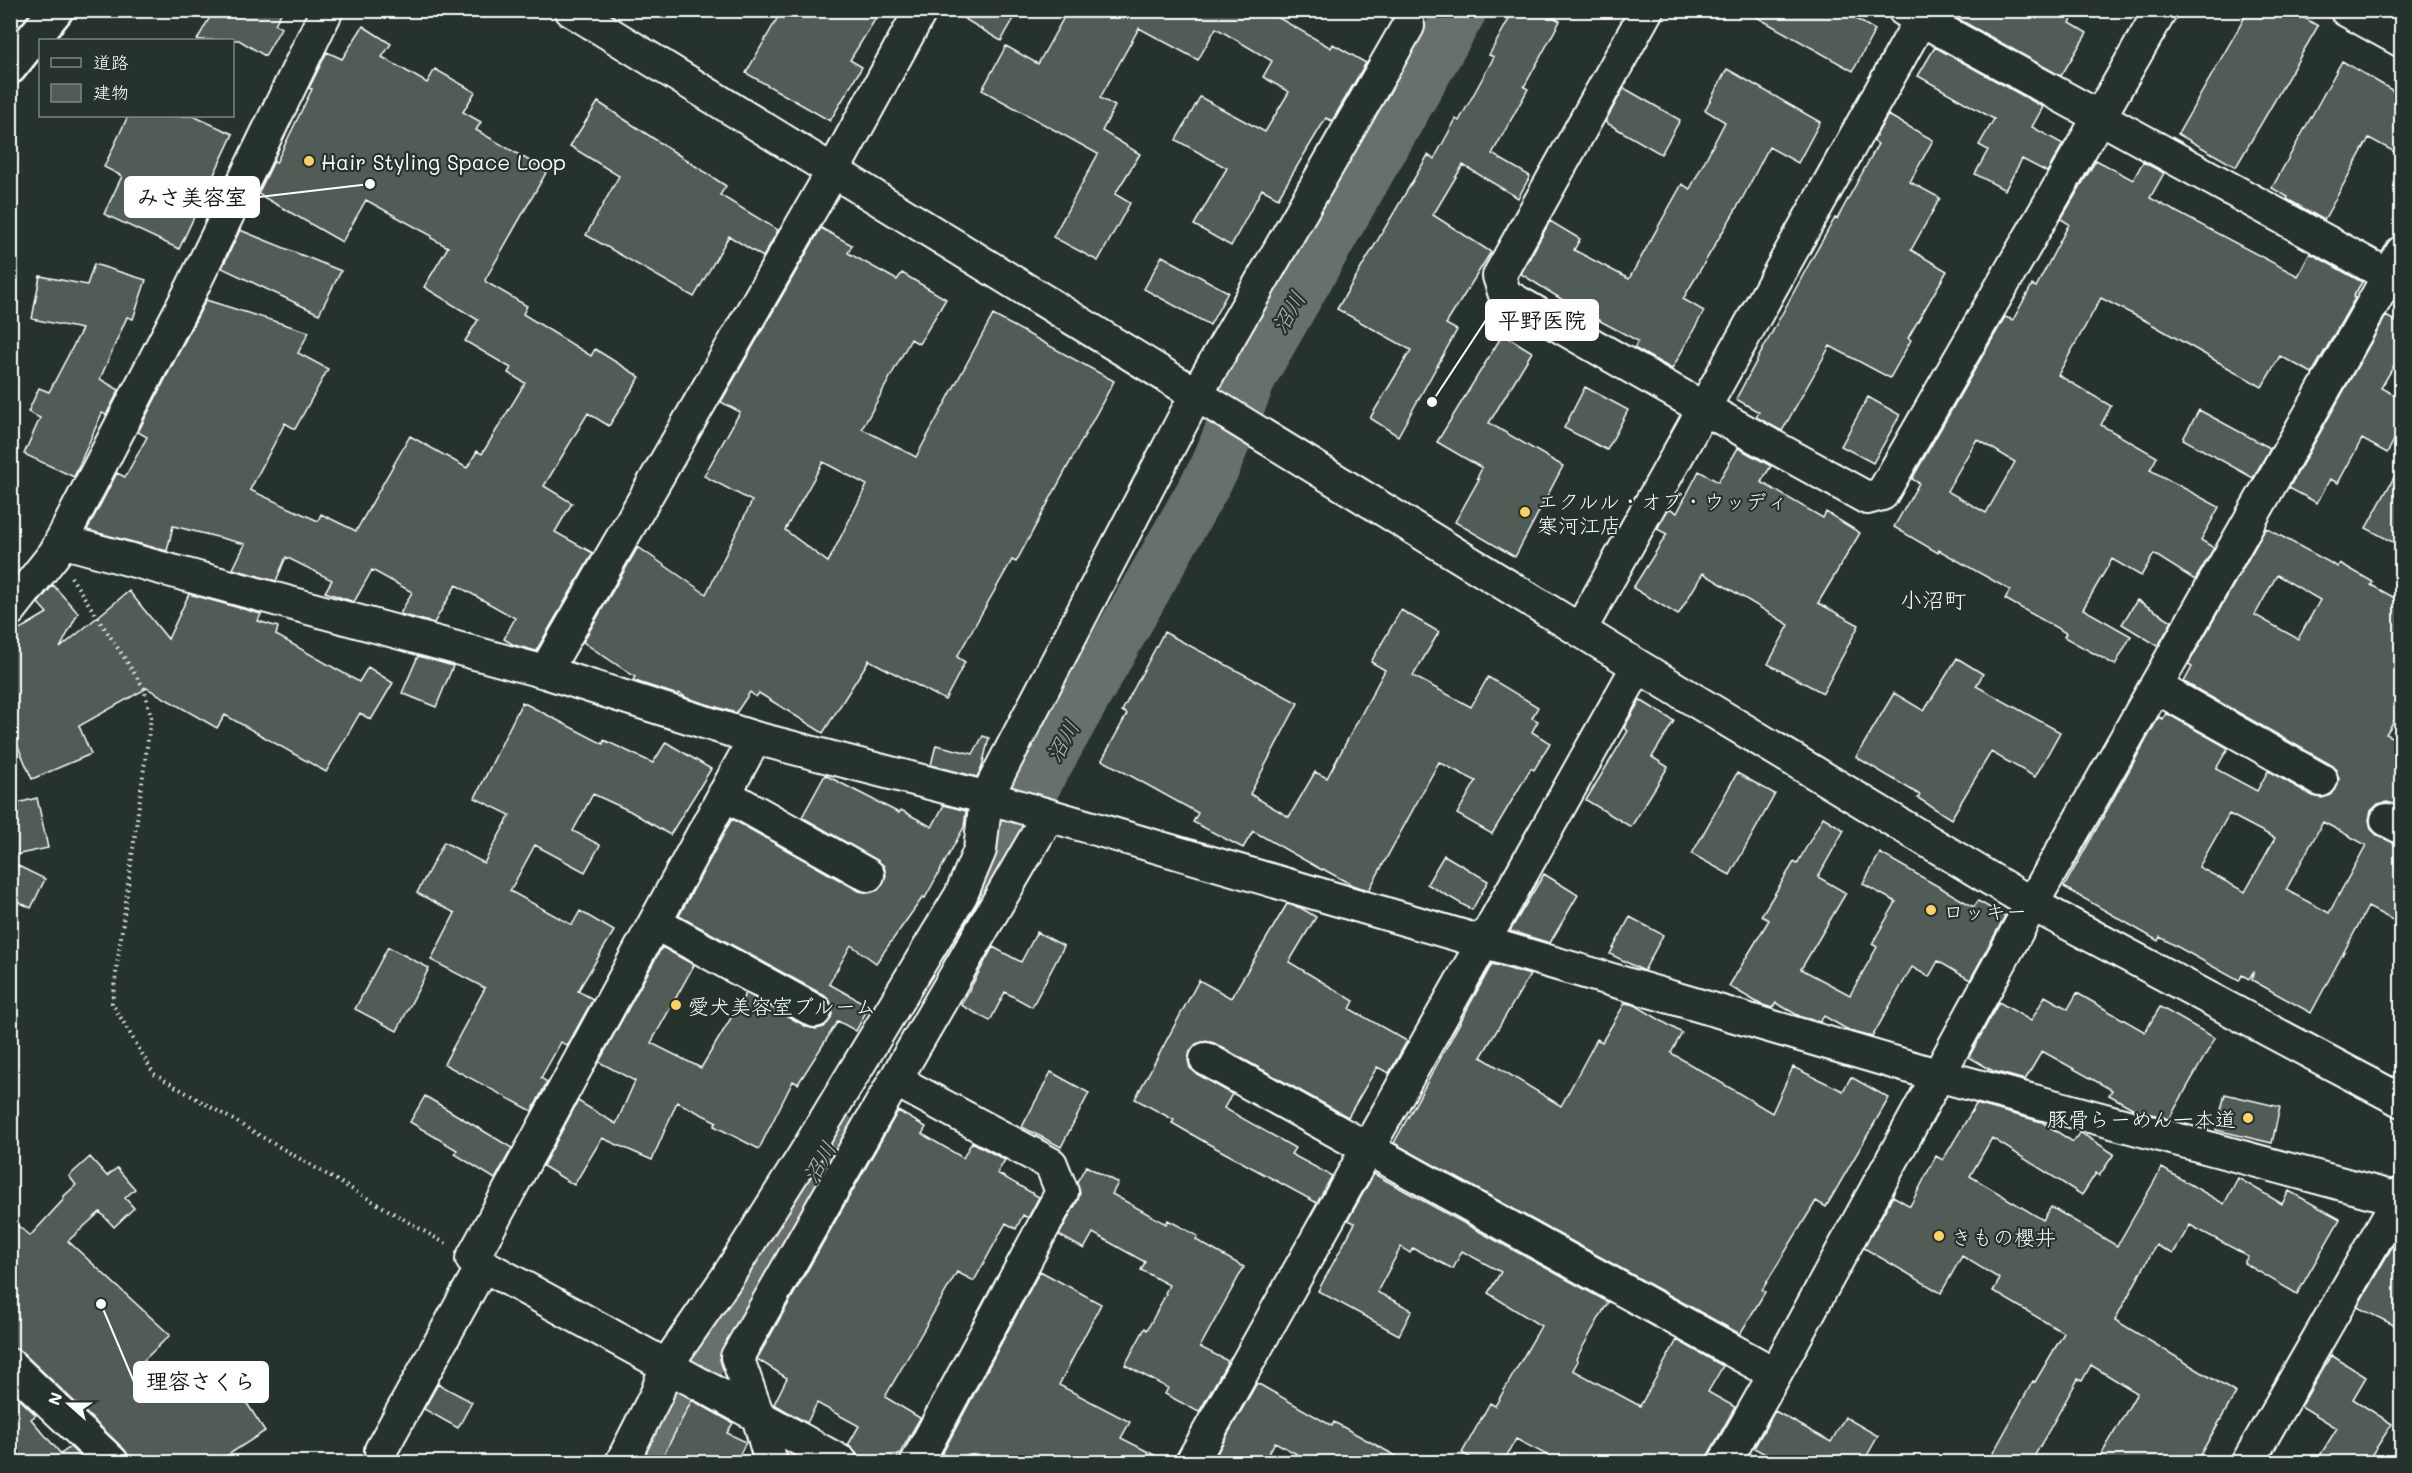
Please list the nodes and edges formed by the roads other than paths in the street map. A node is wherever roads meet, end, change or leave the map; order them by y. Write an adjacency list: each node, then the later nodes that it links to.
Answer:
1 (56, 10): 11 (main road)
2 (327, 10): 17 (street)
3 (572, 10): 13 (street)
4 (921, 10): 13 (street)
5 (1647, 10): 16 (street)
6 (2161, 10): 12 (street)
7 (2346, 10): 10 (street)
8 (1917, 14): 12 (street); 16 (street)
9 (1408, 26): 15 (street)
10 (2402, 41)
11 (10, 67)
12 (2100, 117): 14 (street); 16 (street)
13 (833, 171): 15 (street); 21 (street)
14 (2397, 270): 22 (street)
15 (1196, 395): 19 (street); 26 (street)
16 (1703, 408): 19 (street)
17 (58, 547): 18 (street); 21 (street)
18 (10, 610)
19 (1580, 630): 20 (street)
20 (1638, 666): 29 (street); 31 (street)
21 (545, 672): 23 (street)
22 (2156, 687): 24 (street); 29 (street)
23 (755, 738): 25 (street); 26 (street)
24 (2320, 780)
25 (724, 794): 28 (street); 30 (street)
26 (997, 801): 27 (street); 41 (street)
27 (1043, 814): 31 (street); 35 (street)
28 (868, 875)
29 (2032, 904): 34 (street); 36 (street)
30 (655, 923): 32 (street); 39 (street)
31 (1482, 943): 34 (street); 37 (street)
32 (815, 1011)
33 (1206, 1059): 37 (street)
34 (1936, 1075): 38 (street); 42 (street)
35 (895, 1080): 43 (street); 49 (street)
36 (2402, 1101)
37 (1367, 1149): 42 (street); 50 (street)
38 (2400, 1197): 52 (street)
39 (478, 1262): 41 (street); 44 (street)
40 (10, 1365): 45 (street)
41 (666, 1366): 43 (street); 46 (street)
42 (1775, 1374): 51 (street)
43 (758, 1416): 47 (street); 48 (street)
44 (381, 1450)
45 (111, 1462)
46 (622, 1462)
47 (771, 1462)
48 (841, 1462)
49 (917, 1462)
50 (1192, 1462)
51 (1725, 1462)
52 (2248, 1462)

